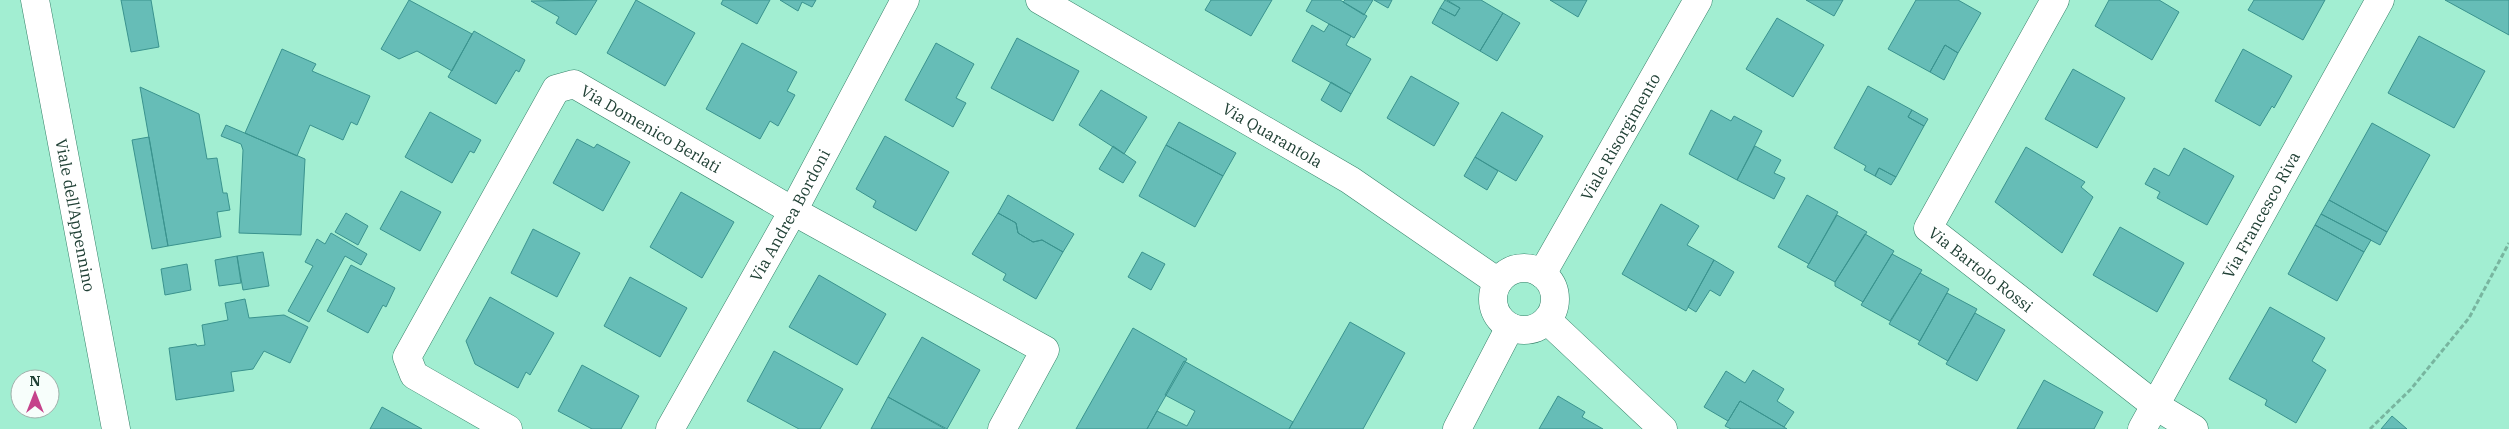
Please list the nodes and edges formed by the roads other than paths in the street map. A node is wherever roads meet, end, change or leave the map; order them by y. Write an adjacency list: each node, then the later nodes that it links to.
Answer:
1 (35, 0): 14 (street, Viale dell'Appennino)
2 (906, 0): 7 (street, Via Andrea Bordoni)
3 (1040, 0): 9 (street, Via Quarantola)
4 (1698, 0): 8 (street, Viale Risorgimento)
5 (2055, 0): 12 (street, Via Bartolo Rossi)
6 (2380, 0): 12 (street, Via Francesco Riva)
7 (793, 211): 13 (street, Via Andrea Bordoni); 15 (street, Via Domenico Berlati); 16 (street, Via Domenico Berlati)
8 (1542, 274): 9 (street); 10 (street)
9 (1498, 282): 11 (street)
10 (1546, 320): 11 (street); 18 (street)
11 (1510, 327): 17 (street)
12 (2149, 418): 19 (street, Via Bartolo Rossi)
13 (677, 426)
14 (116, 429)
15 (508, 429)
16 (1002, 429)
17 (1456, 429)
18 (1663, 429)
19 (2194, 429)

